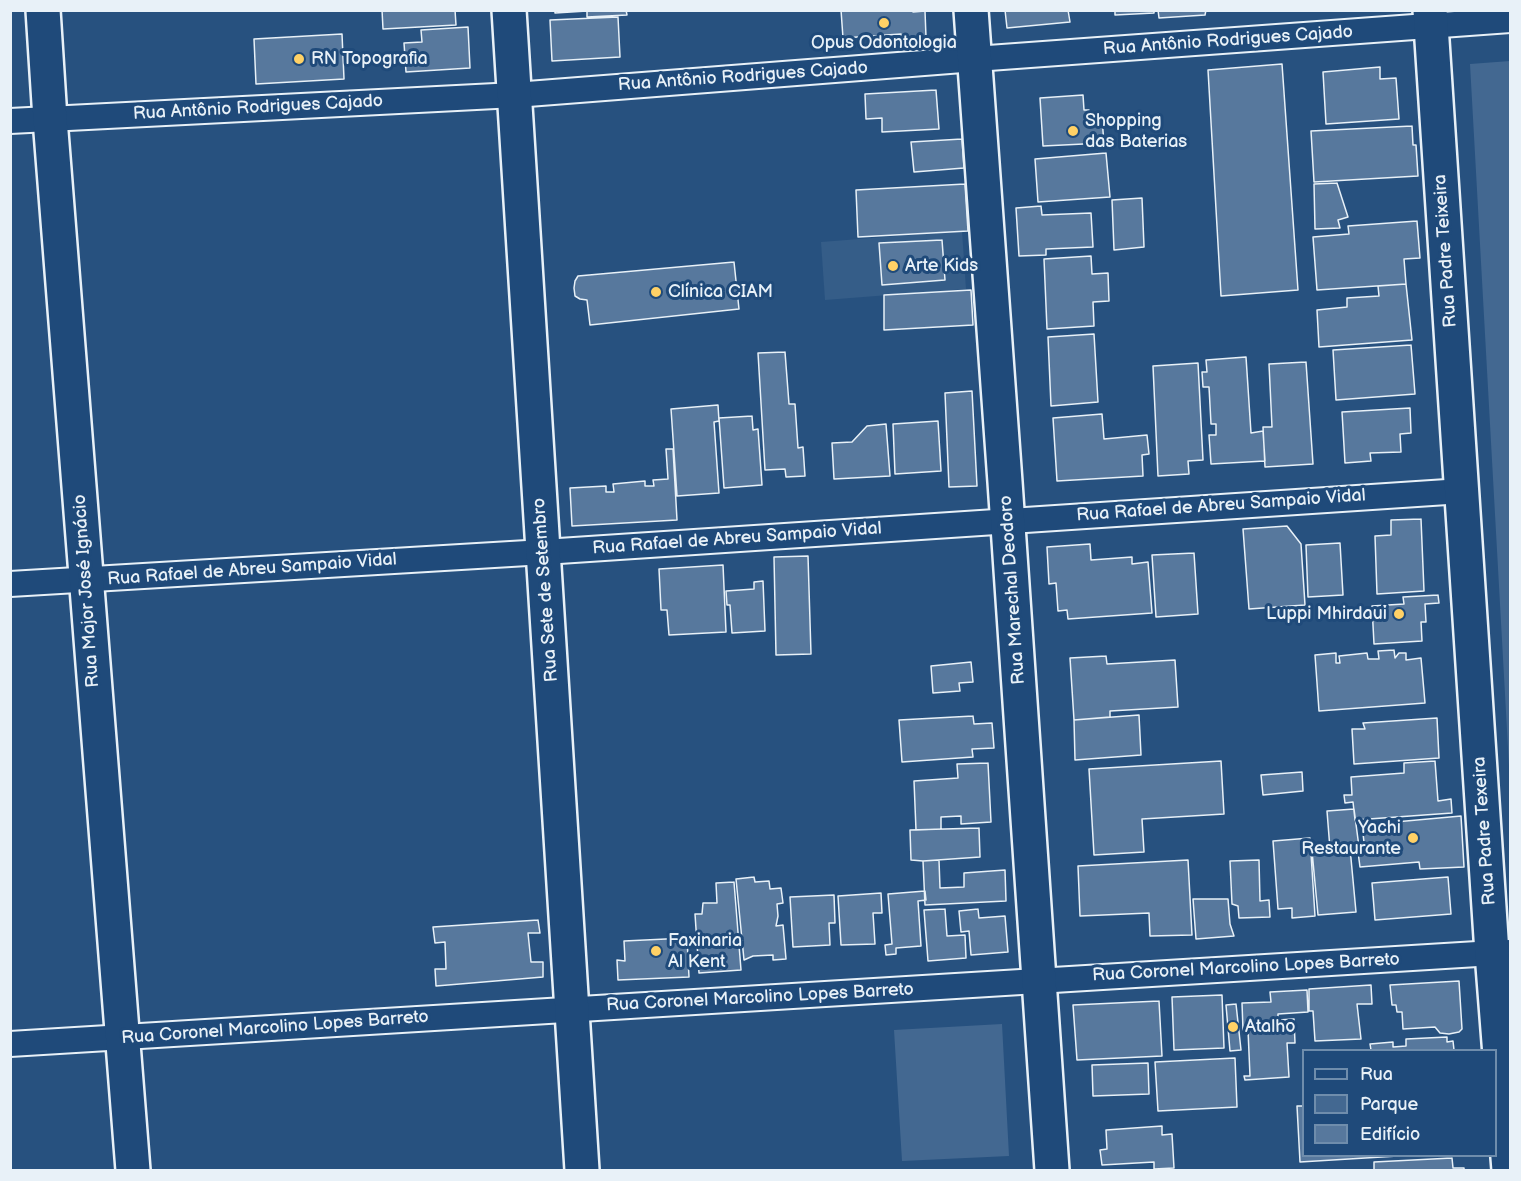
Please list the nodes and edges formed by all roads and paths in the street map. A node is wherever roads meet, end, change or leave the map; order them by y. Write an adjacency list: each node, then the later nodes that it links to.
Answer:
1 (43, 10): 8 (street, Rua Major José Ignácio)
2 (509, 10): 7 (street, Rua Sete de Setembro)
3 (971, 10): 6 (street, Rua Marechal Deodoro)
4 (1431, 18): 5 (street, Rua Antônio Rodrigues Cajado); 6 (street, Rua Antônio Rodrigues Cajado); 10 (street, Rua Padre Teixeira)
5 (1510, 20)
6 (975, 59): 7 (street, Rua Antônio Rodrigues Cajado); 11 (street, Rua Marechal Deodoro)
7 (515, 95): 8 (street, Rua Antônio Rodrigues Cajado); 12 (street, Rua Sete de Setembro)
8 (50, 118): 9 (street, Rua Antônio Rodrigues Cajado); 13 (street, Rua Major José Ignácio)
9 (10, 121)
10 (1462, 491): 11 (street, Rua Rafael de Abreu Sampaio Vidal); 15 (street, Rua Padre Texeira)
11 (1008, 520): 12 (street, Rua Rafael de Abreu Sampaio Vidal); 16 (street, Rua Marechal Deodoro)
12 (544, 552): 13 (street, Rua Rafael de Abreu Sampaio Vidal); 17 (street, Rua Sete de Setembro)
13 (86, 580): 14 (street, Rua Rafael de Abreu Sampaio Vidal); 18 (street, Rua Major José Ignácio)
14 (10, 584)
15 (1501, 952): 16 (street, Rua Coronel Marcolino Lopes Barreto); 23 (street, Rua Padre Texeira)
16 (1040, 981): 17 (street, Rua Coronel Marcolino Lopes Barreto); 22 (street, Rua Marechal Deodoro)
17 (573, 1009): 18 (street, Rua Coronel Marcolino Lopes Barreto); 21 (street, Rua Sete de Setembro)
18 (122, 1038): 19 (street, Rua Coronel Marcolino Lopes Barreto); 20 (street, Rua Major José Ignácio)
19 (10, 1044)
20 (133, 1170)
21 (582, 1170)
22 (1052, 1170)
23 (1509, 1170)

